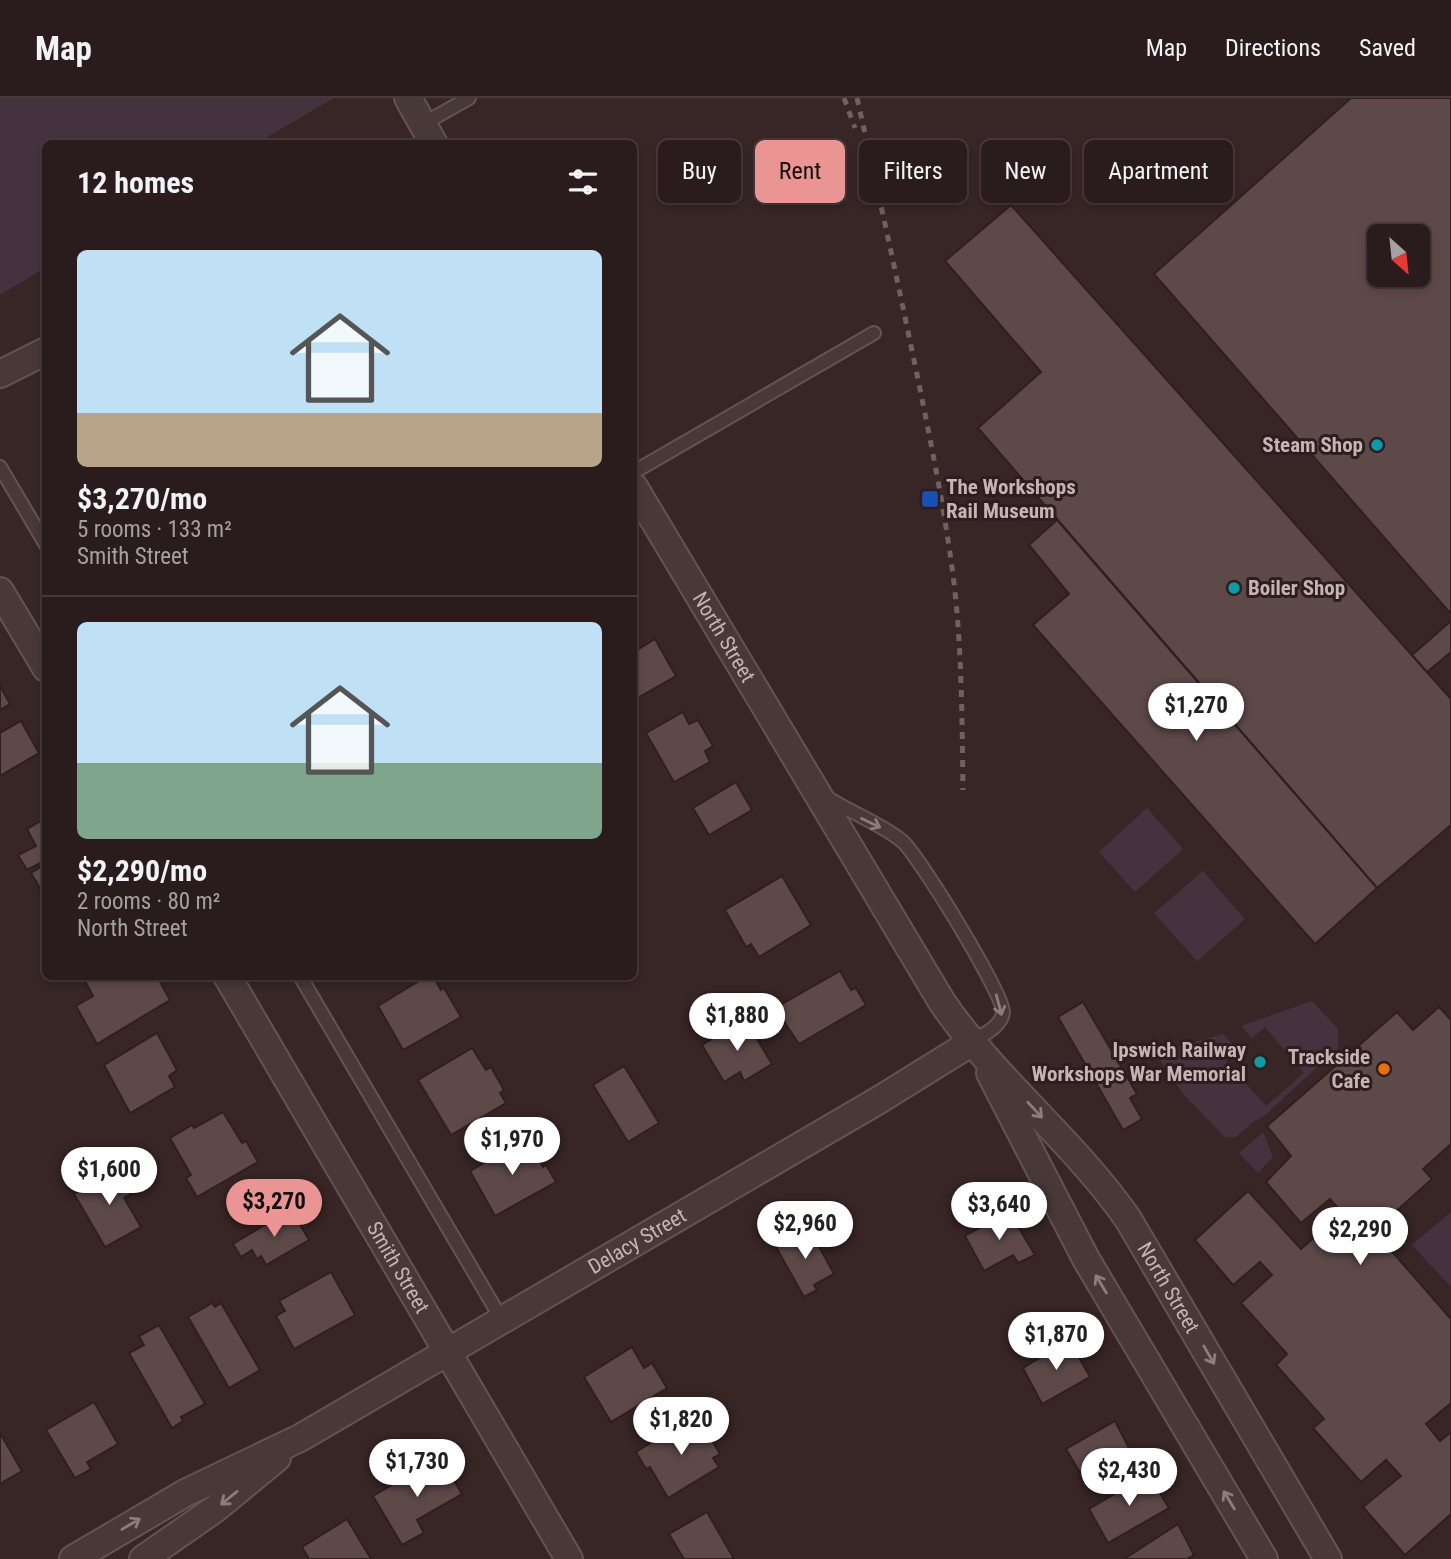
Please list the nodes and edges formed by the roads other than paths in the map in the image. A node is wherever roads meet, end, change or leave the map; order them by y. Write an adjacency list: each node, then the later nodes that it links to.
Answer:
1 (408, 98): 3 (street)
2 (469, 98): 3 (lane)
3 (430, 138)
4 (874, 333): 8 (lane)
5 (42, 353): 6 (street)
6 (0, 374)
7 (0, 467): 10 (lane)
8 (637, 470)
9 (637, 491): 13 (street, North Street)
10 (42, 538)
11 (0, 591): 12 (street)
12 (42, 661)
13 (813, 787): 16 (street, North Street); 16 (lane, North Street, one-way to 16)
14 (229, 980): 18 (street, Smith Street)
15 (302, 980): 17 (lane)
16 (974, 1041): 17 (street, Delacy Street); 23 (street, North Street, one-way to 16); 24 (street, North Street, one-way to 24)
17 (502, 1320): 18 (street, Delacy Street)
18 (447, 1353): 19 (street, Delacy Street); 22 (street, Smith Street)
19 (300, 1438): 20 (street, Delacy Street, one-way to 19); 21 (street, Delacy Street, one-way to 21)
20 (73, 1559)
21 (143, 1559)
22 (569, 1559)
23 (1264, 1559)
24 (1328, 1559)

